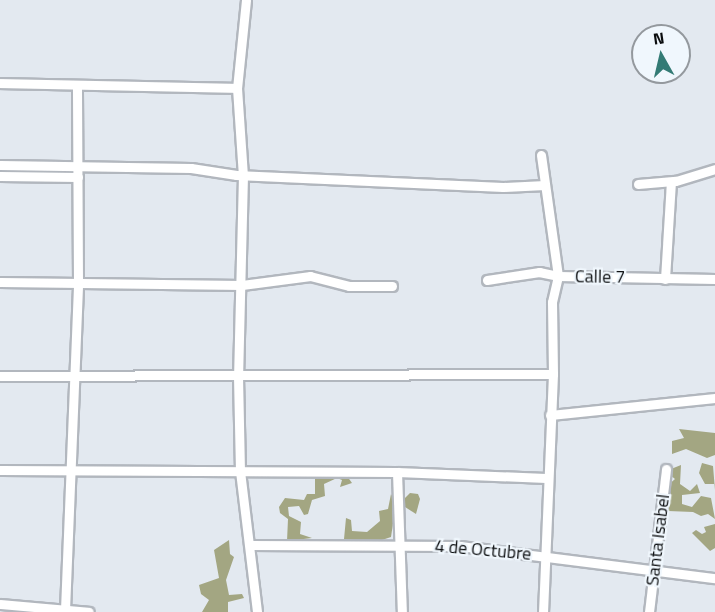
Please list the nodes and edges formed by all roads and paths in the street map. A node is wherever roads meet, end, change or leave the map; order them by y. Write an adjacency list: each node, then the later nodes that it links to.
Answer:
1 (246, 0): 4 (street)
2 (0, 83): 3 (street)
3 (77, 85): 4 (street); 7 (street)
4 (237, 88): 9 (street)
5 (540, 155): 14 (street)
6 (0, 165): 7 (street)
7 (78, 166): 9 (street); 11 (street)
8 (715, 169): 12 (street)
9 (243, 175): 14 (street); 21 (street)
10 (0, 176): 11 (street)
11 (78, 177): 20 (street)
12 (671, 182): 13 (street); 16 (street)
13 (638, 184)
14 (545, 185): 15 (street)
15 (558, 276): 16 (street, Calle 7); 18 (street, Calle 7); 24 (street)
16 (666, 279): 17 (street, Calle 7)
17 (715, 279)
18 (487, 280)
19 (0, 282): 20 (street)
20 (78, 282): 21 (street); 23 (street)
21 (242, 285): 22 (street); 26 (street)
22 (392, 286)
23 (75, 374): 25 (street); 26 (street); 31 (street)
24 (553, 374): 26 (street); 28 (street)
25 (0, 376)
26 (238, 376): 32 (street)
27 (715, 398): 28 (street)
28 (550, 415): 34 (street)
29 (666, 469): 38 (street, Santa Isabel)
30 (0, 470): 31 (street)
31 (73, 471): 32 (street); 42 (street)
32 (240, 471): 33 (street); 35 (street)
33 (397, 472): 34 (street); 36 (street)
34 (546, 478): 37 (street)
35 (250, 545): 36 (street, 4 de Octubre); 44 (street)
36 (400, 545): 37 (street, 4 de Octubre); 45 (street)
37 (544, 555): 38 (street, 4 de Octubre); 46 (street)
38 (655, 571): 39 (street, 4 de Octubre); 47 (street, Santa Isabel)
39 (715, 578)
40 (0, 604): 41 (street)
41 (25, 609): 42 (street)
42 (65, 610): 43 (street)
43 (89, 612)
44 (257, 612)
45 (402, 612)
46 (543, 612)
47 (649, 612)

